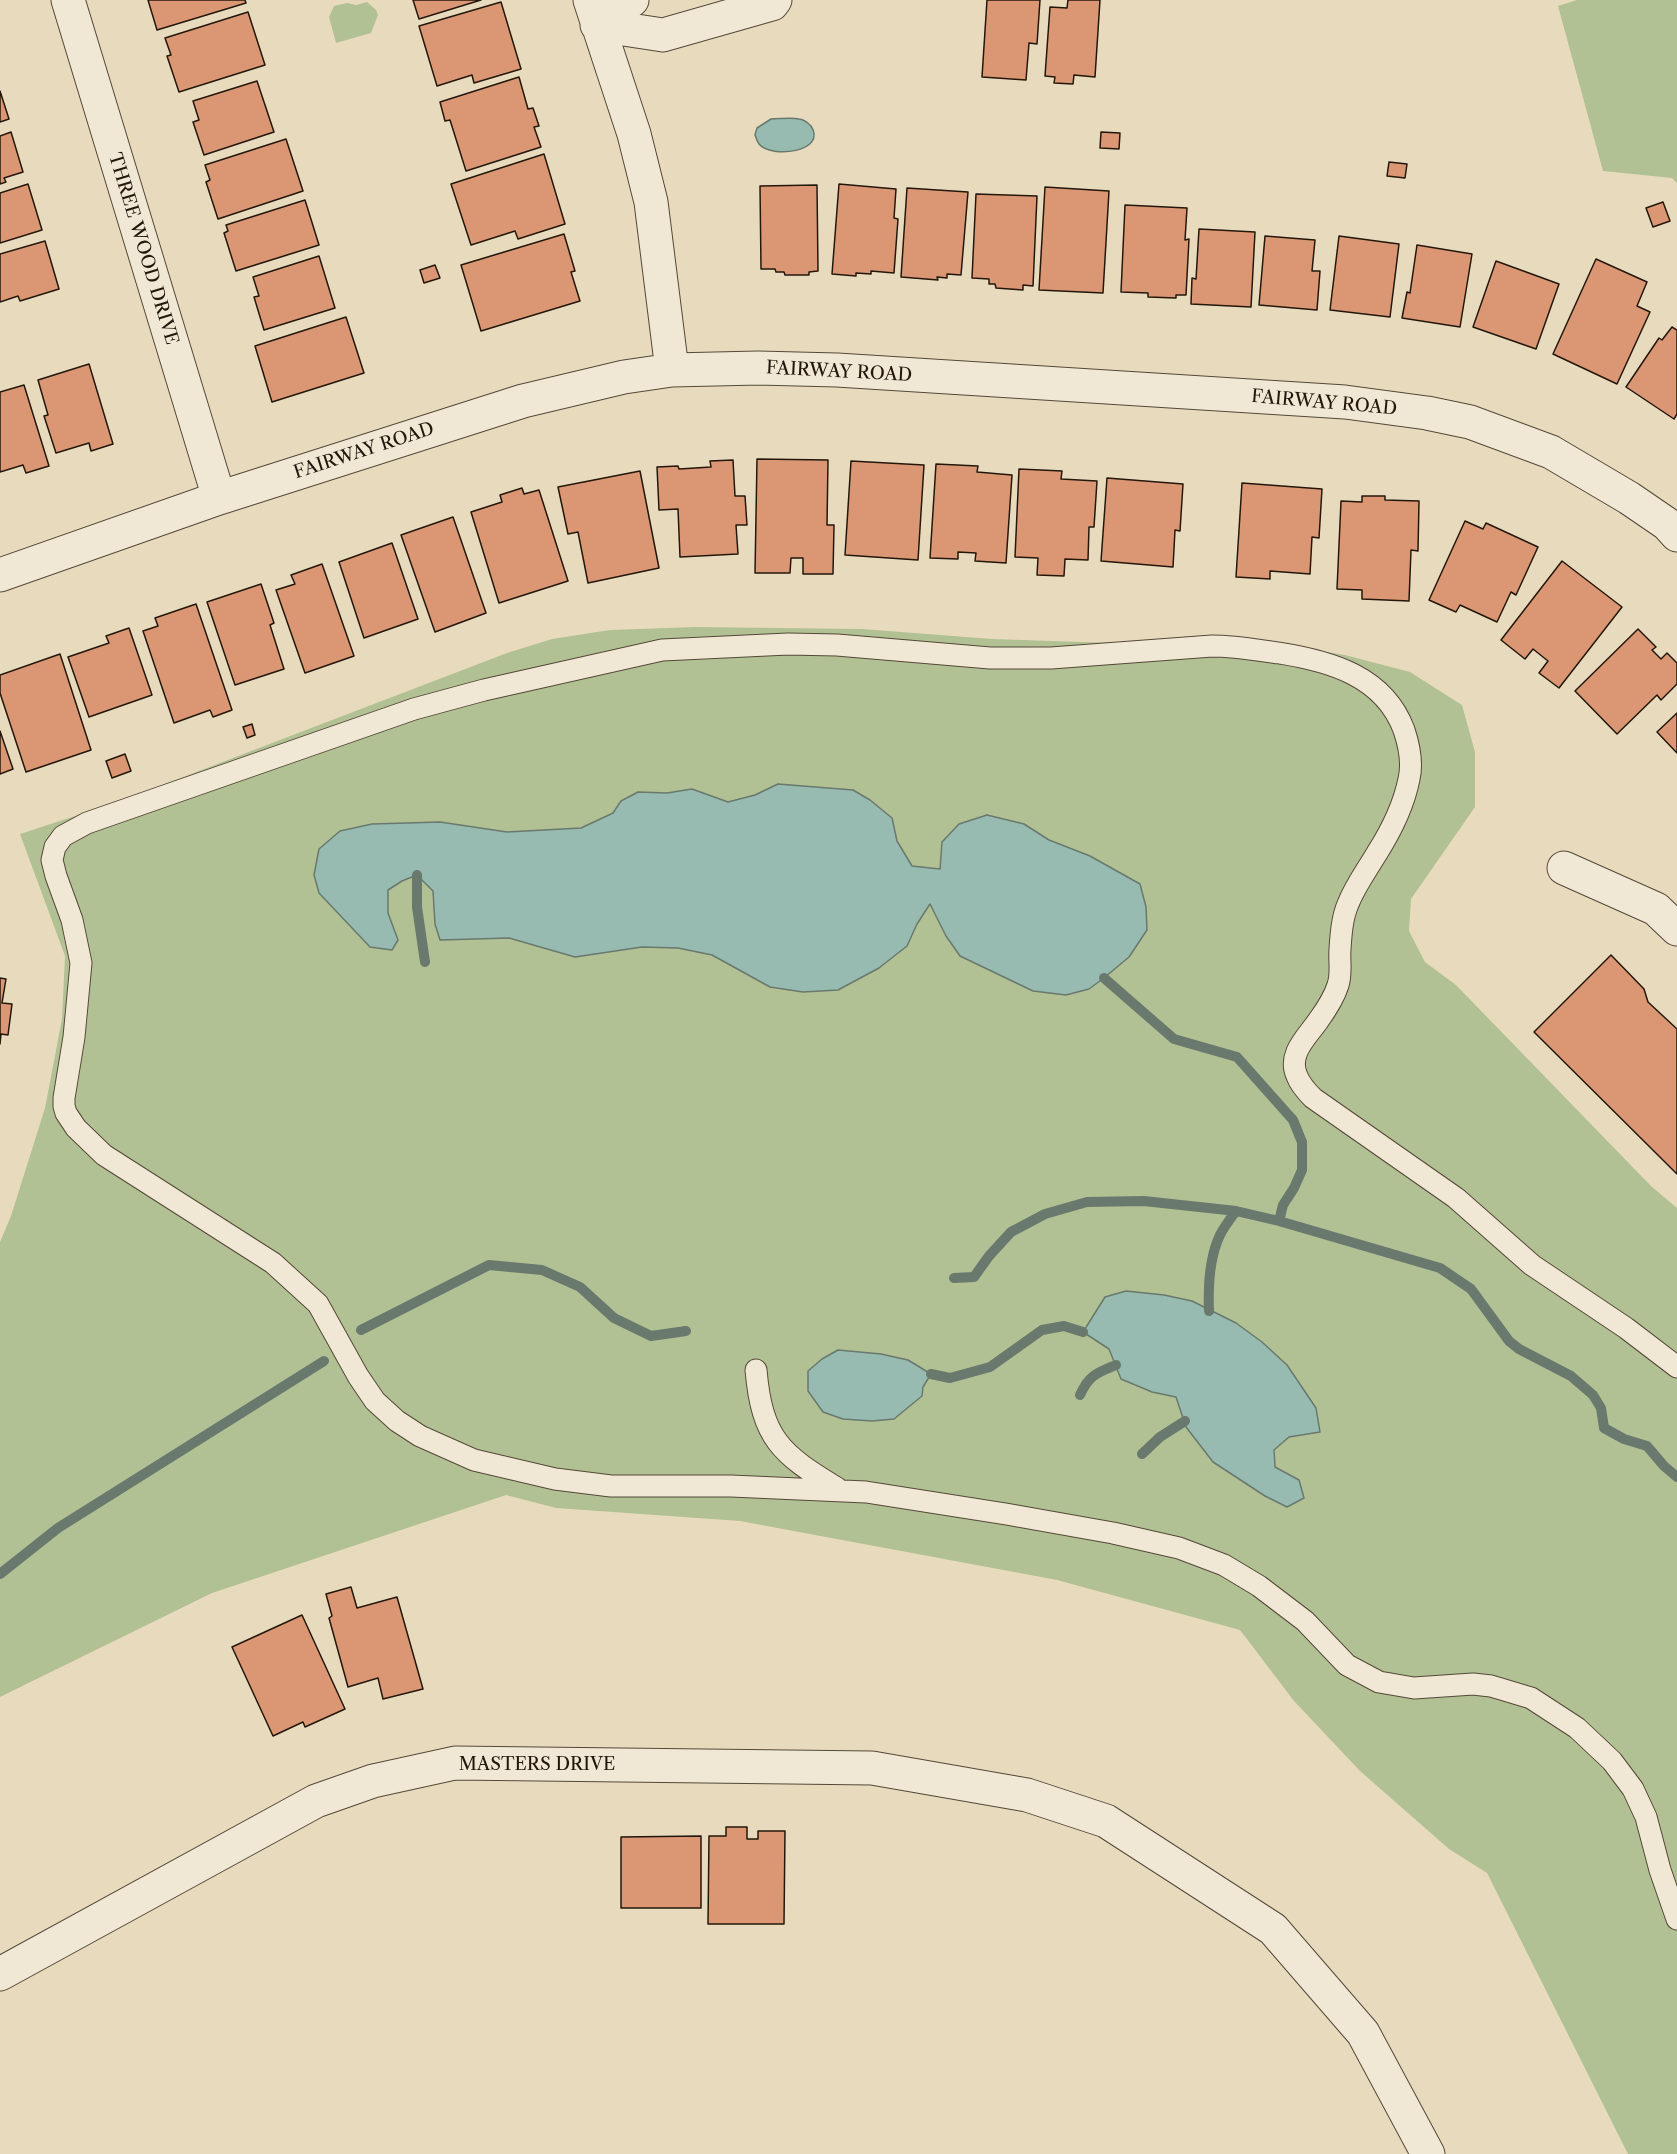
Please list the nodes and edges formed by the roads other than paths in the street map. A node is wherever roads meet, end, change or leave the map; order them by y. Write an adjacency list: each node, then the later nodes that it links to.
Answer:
1 (68, 0): 6 (street, THREE WOOD DRIVE)
2 (632, 0): 4 (street)
3 (775, 0): 4 (street)
4 (594, 13): 5 (street)
5 (672, 370): 6 (street, FAIRWAY ROAD); 7 (street, FAIRWAY ROAD)
6 (219, 498): 8 (street, FAIRWAY ROAD)
7 (1677, 535)
8 (0, 575)
9 (1564, 868): 10 (street)
10 (1677, 929)
11 (1677, 1367): 13 (lane)
12 (756, 1370): 13 (lane)
13 (842, 1491): 14 (lane)
14 (1677, 1919)
15 (1, 1970): 16 (street, MASTERS DRIVE)
16 (1428, 2154)

